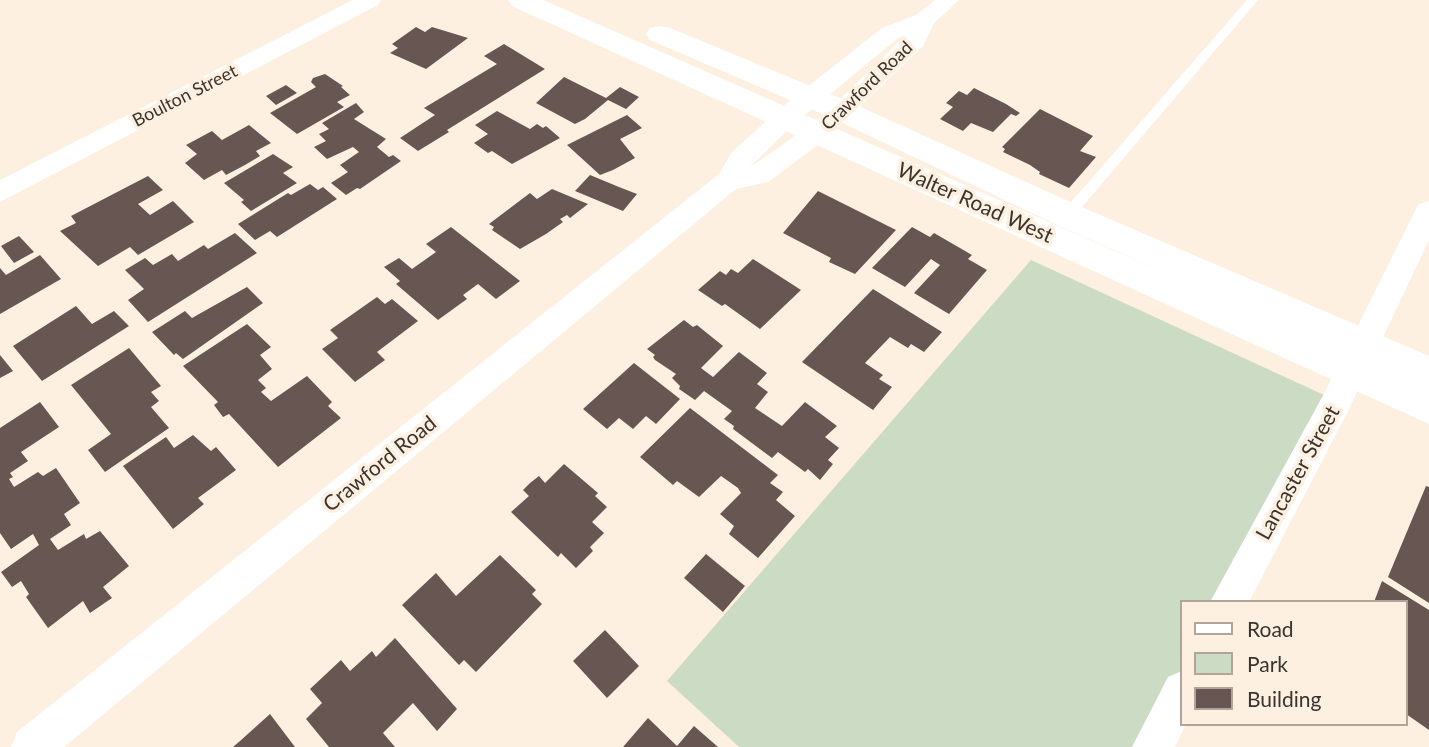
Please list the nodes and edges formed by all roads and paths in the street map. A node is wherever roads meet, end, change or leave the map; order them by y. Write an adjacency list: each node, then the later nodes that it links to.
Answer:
1 (370, 0): 10 (street, Boulton Street)
2 (521, 0): 7 (main road, Walter Road West)
3 (581, 0): 7 (main road, Walter Road West)
4 (948, 0): 6 (street, Crawford Road)
5 (1253, 0): 12 (lane)
6 (923, 20): 7 (street, Crawford Road); 8 (street, Crawford Road)
7 (799, 108): 8 (main road, Walter Road West); 9 (street, Crawford Road)
8 (830, 122): 9 (street, Crawford Road); 12 (main road, Walter Road West)
9 (728, 181): 18 (street, Crawford Road)
10 (0, 192)
11 (1429, 211): 13 (street, Lancaster Street)
12 (1057, 225): 13 (main road, Walter Road West)
13 (1359, 359): 14 (main road, Walter Road West); 15 (main road, Walter Road West); 16 (street, Lancaster Street)
14 (1429, 373)
15 (1429, 407)
16 (1230, 600)
17 (1180, 695): 19 (street)
18 (32, 747)
19 (1153, 747)

